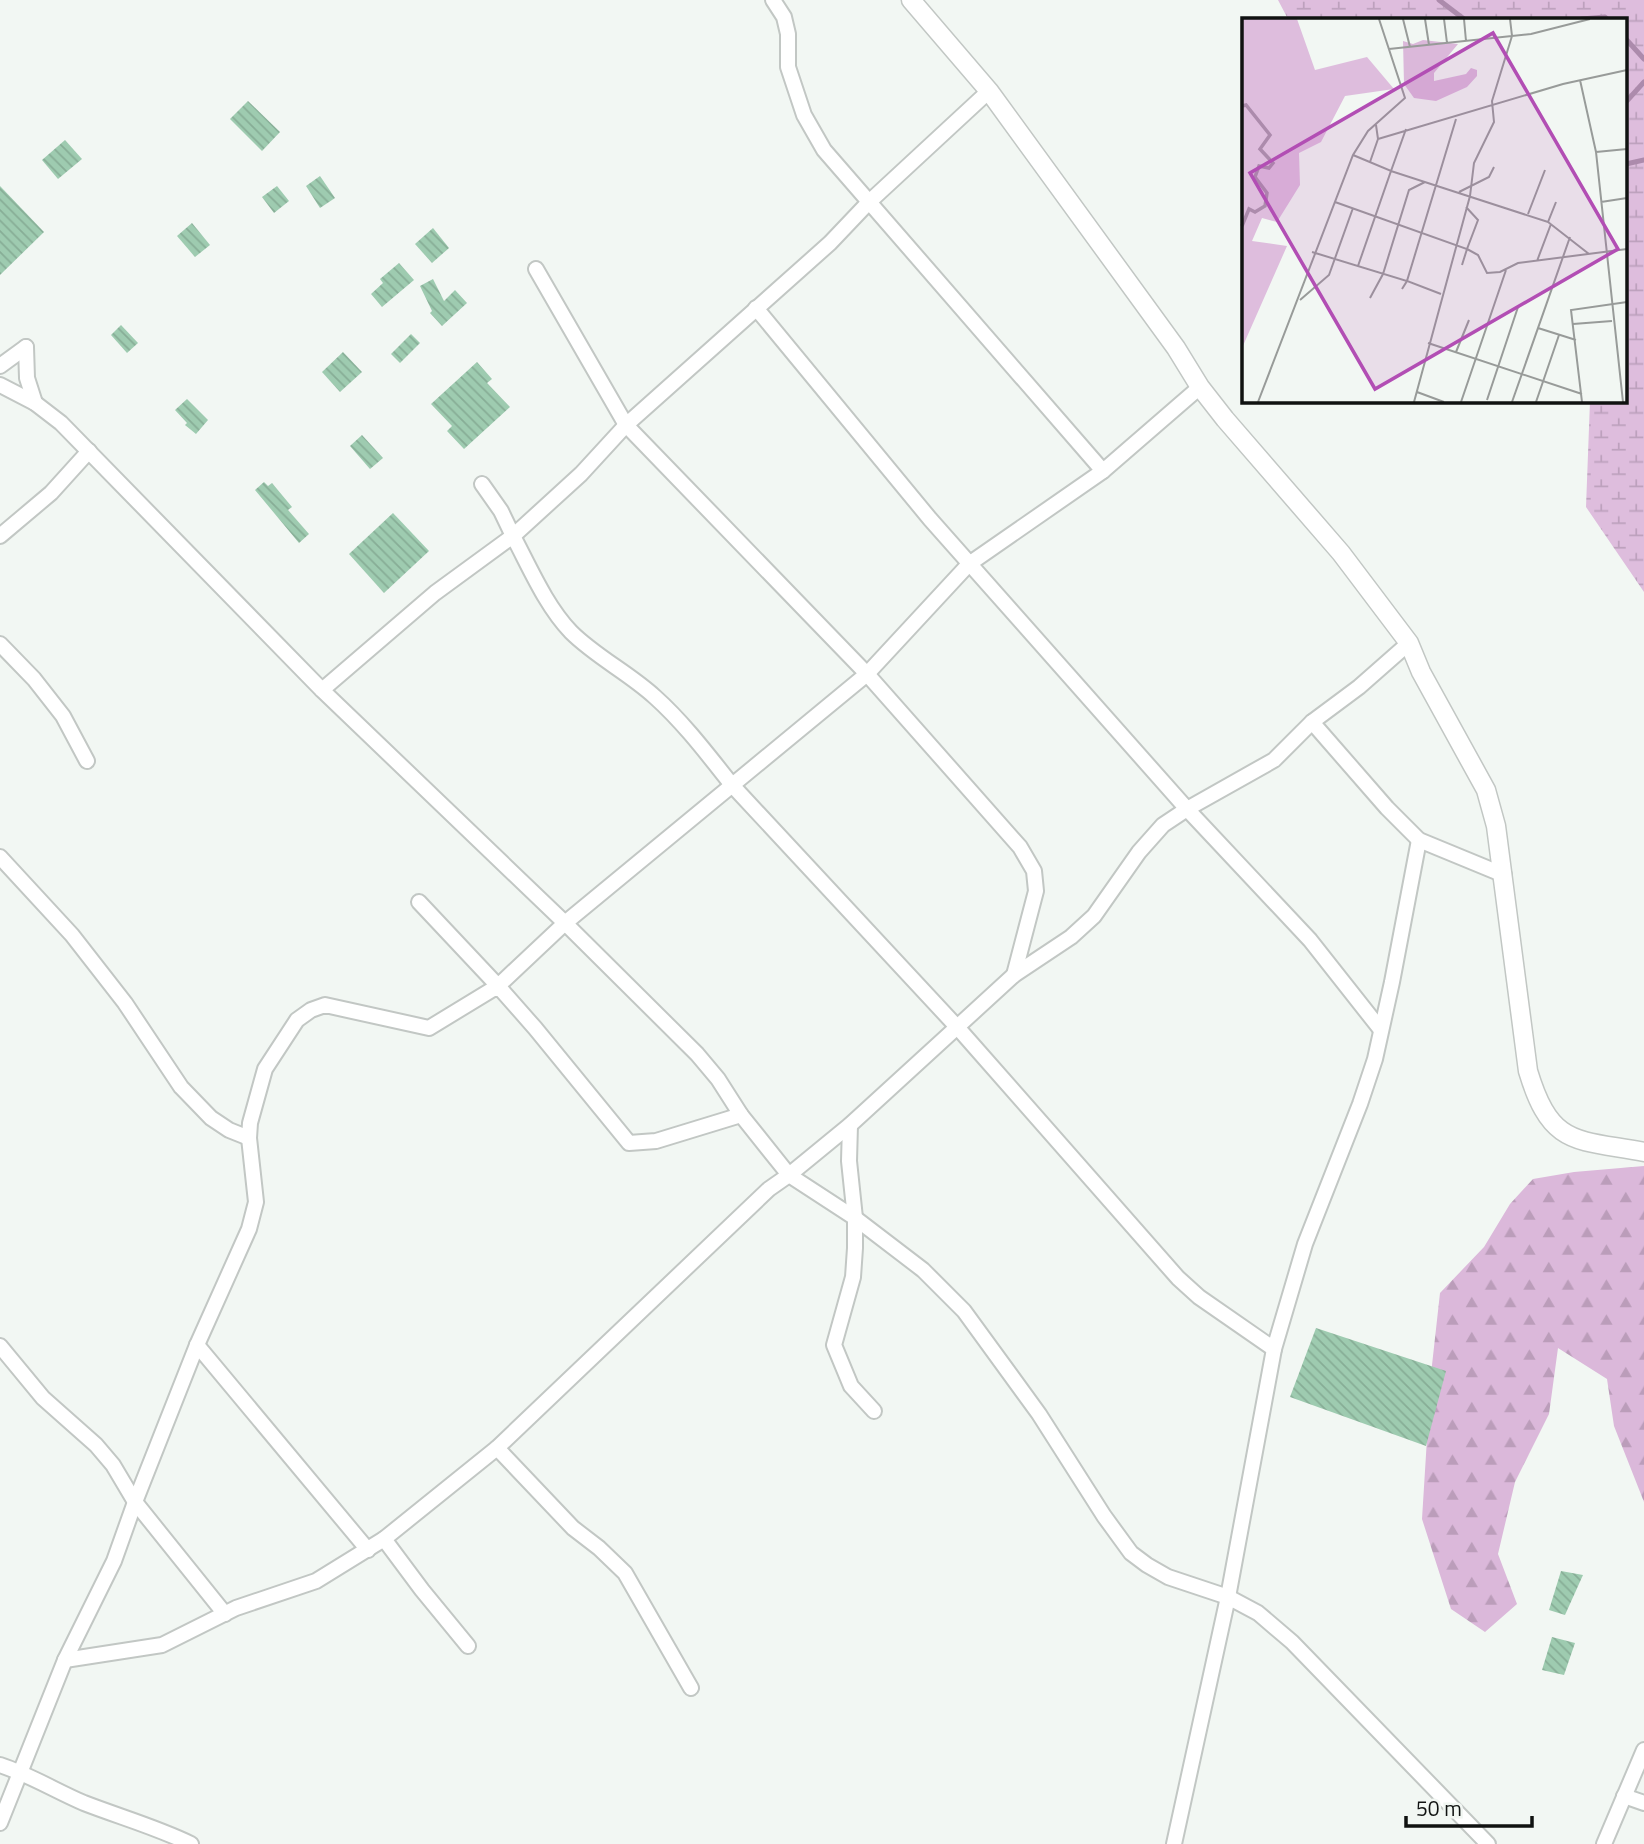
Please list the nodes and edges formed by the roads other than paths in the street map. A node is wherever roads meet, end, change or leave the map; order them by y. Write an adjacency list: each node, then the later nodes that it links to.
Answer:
1 (773, 0): 4 (street)
2 (911, 0): 3 (street)
3 (989, 91): 4 (street); 9 (street)
4 (868, 203): 6 (street); 13 (street)
5 (536, 269): 11 (street)
6 (756, 308): 11 (street); 17 (street)
7 (0, 366): 10 (street)
8 (0, 384): 10 (street)
9 (1200, 387): 13 (street); 18 (street)
10 (35, 403): 12 (street)
11 (626, 425): 16 (street); 20 (street)
12 (89, 451): 15 (street); 21 (street)
13 (1103, 471): 17 (street)
14 (482, 484): 16 (street)
15 (0, 536)
16 (513, 536): 21 (street); 24 (street)
17 (969, 564): 20 (street); 25 (street)
18 (1409, 643): 22 (street); 28 (street)
19 (0, 644): 23 (street)
20 (867, 674): 24 (street); 31 (street)
21 (322, 690): 30 (street)
22 (1312, 722): 25 (street); 26 (street)
23 (87, 761)
24 (732, 785): 30 (street); 33 (street)
25 (1187, 809): 31 (street); 34 (street)
26 (1419, 840): 28 (street); 34 (street)
27 (0, 857): 37 (street)
28 (1504, 875): 38 (street)
29 (419, 902): 32 (street)
30 (565, 923): 32 (street); 35 (street)
31 (1014, 975): 33 (street)
32 (498, 986): 35 (street); 37 (street)
33 (958, 1028): 36 (street); 43 (street)
34 (1381, 1030): 43 (street)
35 (741, 1115): 39 (street)
36 (850, 1125): 39 (street); 40 (street)
37 (249, 1138): 41 (street)
38 (1644, 1153)
39 (789, 1175): 40 (street); 45 (street)
40 (855, 1218): 44 (street); 49 (street)
41 (197, 1345): 46 (street); 48 (street)
42 (0, 1346): 46 (street)
43 (1274, 1349): 49 (street)
44 (874, 1411)
45 (497, 1448): 47 (street); 53 (street)
46 (135, 1502): 50 (street); 52 (street)
47 (384, 1539): 48 (street); 51 (street)
48 (368, 1550): 50 (street)
49 (1228, 1597): 61 (street); 62 (street)
50 (225, 1614): 52 (street)
51 (468, 1646)
52 (65, 1660): 56 (street)
53 (691, 1688)
54 (1644, 1750): 57 (street)
55 (0, 1765): 56 (street)
56 (21, 1772): 59 (street); 60 (street)
57 (1624, 1796): 58 (street); 63 (street)
58 (1644, 1804)
59 (0, 1823)
60 (191, 1844)
61 (1174, 1844)
62 (1488, 1844)
63 (1604, 1844)

